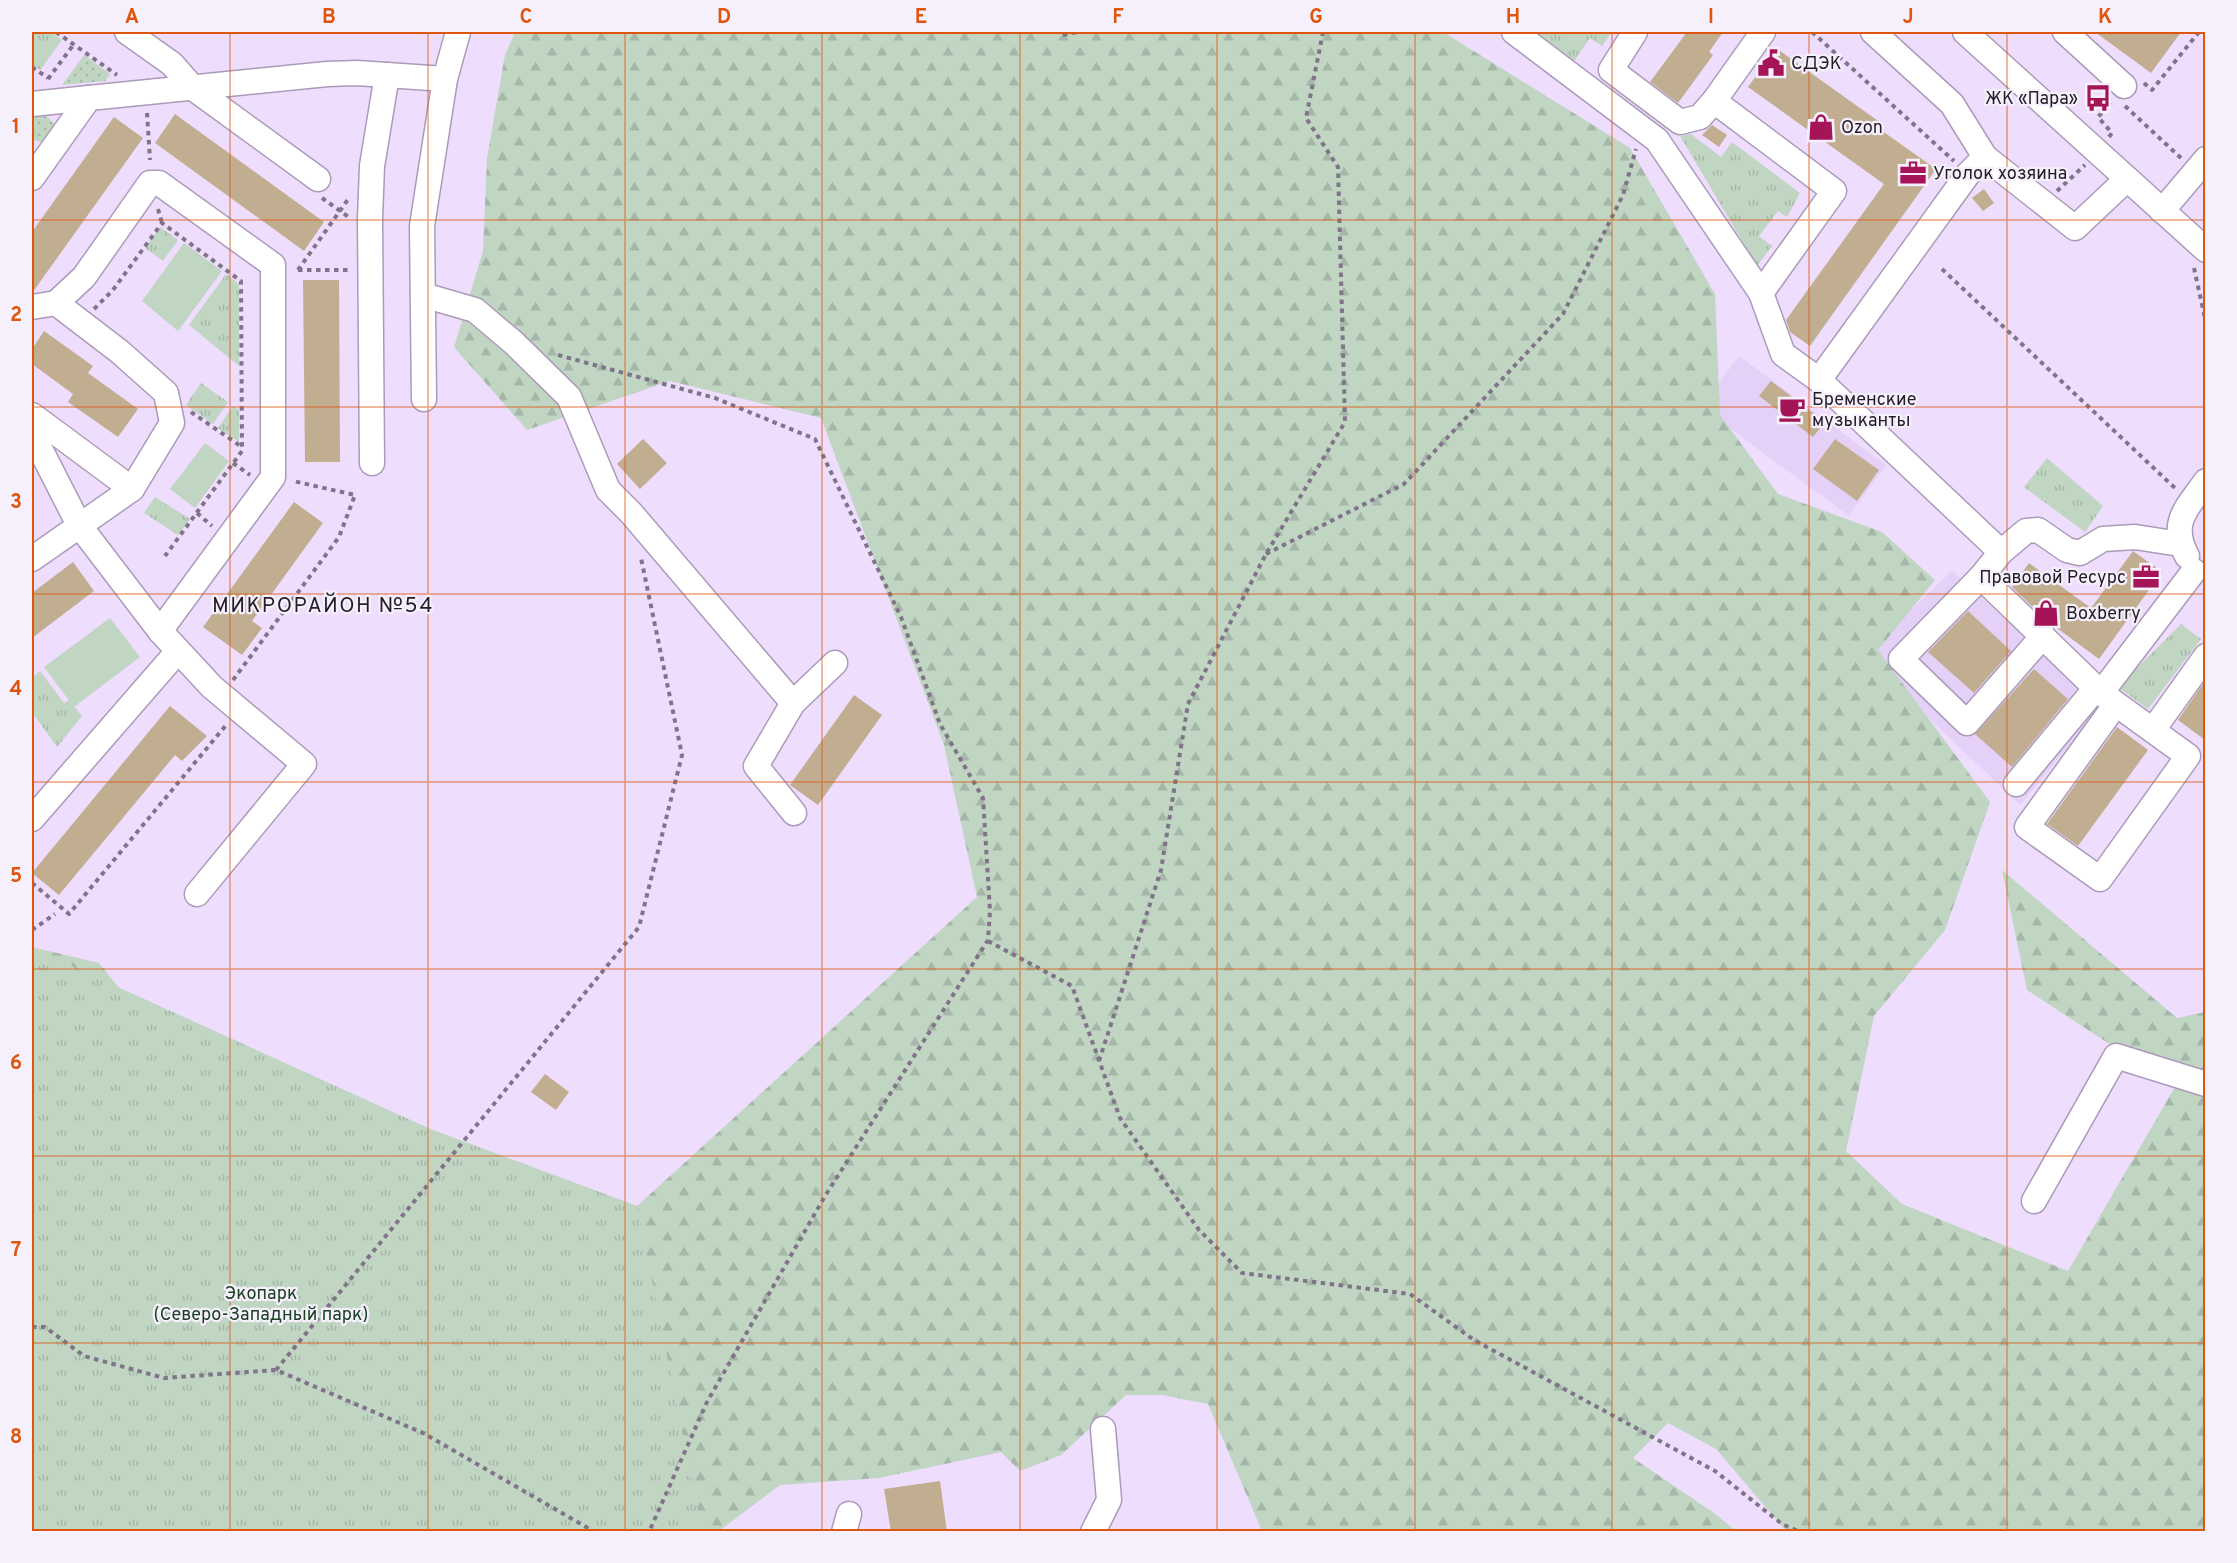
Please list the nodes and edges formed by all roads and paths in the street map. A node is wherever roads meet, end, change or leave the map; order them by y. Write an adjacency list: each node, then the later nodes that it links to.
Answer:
1 (127, 32): 21 (street)
2 (458, 32): 18 (street)
3 (1077, 32): 13 (path)
4 (1323, 32): 65 (path)
5 (1514, 32): 25 (street)
6 (1635, 32): 23 (street)
7 (1763, 32): 23 (street)
8 (1812, 32): 30 (path)
9 (1873, 32): 26 (street)
10 (1965, 32): 32 (street)
11 (2065, 32): 19 (street)
12 (2199, 32): 19 (path)
13 (1063, 34)
14 (74, 44): 17 (path)
15 (32, 67): 17 (path)
16 (387, 75): 18 (street); 21 (street); 37 (street)
17 (48, 78): 20 (path)
18 (445, 79): 44 (street)
19 (2130, 81)
20 (57, 84)
21 (193, 88): 22 (street); 33 (street)
22 (89, 98): 24 (street); 31 (street)
23 (1714, 101): 43 (street)
24 (32, 104)
25 (1642, 129): 43 (street); 65 (path)
26 (1985, 157): 30 (street); 32 (street)
27 (2205, 159): 36 (street)
28 (159, 166): 29 (path)
29 (143, 169)
30 (1968, 174): 50 (street)
31 (32, 178)
32 (2127, 178): 36 (street)
33 (319, 188): 35 (path)
34 (353, 193): 35 (path)
35 (340, 211): 37 (path); 41 (path)
36 (2162, 211): 38 (street)
37 (371, 231): 42 (street)
38 (2197, 257): 48 (path)
39 (1942, 269): 60 (path)
40 (273, 270): 41 (path); 45 (street); 57 (street)
41 (298, 270): 42 (path)
42 (369, 270): 56 (street)
43 (1761, 293): 50 (street)
44 (423, 295): 51 (street); 77 (street)
45 (56, 303): 46 (street); 47 (street)
46 (32, 307)
47 (81, 322): 52 (street); 55 (path)
48 (2205, 323)
49 (547, 353): 86 (path)
50 (1819, 380): 64 (street)
51 (424, 399)
52 (171, 408): 55 (path); 59 (street)
53 (32, 415): 59 (street)
54 (34, 445): 61 (street)
55 (243, 447): 66 (path)
56 (372, 463)
57 (273, 477): 70 (street); 76 (path)
58 (2205, 482): 60 (street)
59 (132, 489): 61 (street)
60 (2190, 503): 62 (street)
61 (78, 525): 67 (street); 70 (street)
62 (2180, 544): 64 (street); 68 (street)
63 (638, 548): 91 (path)
64 (2001, 552): 69 (street)
65 (1266, 554): 87 (path)
66 (165, 556)
67 (32, 559)
68 (2200, 575): 75 (street)
69 (1981, 577): 71 (street); 71 (street)
70 (160, 631): 72 (street)
71 (2043, 636): 75 (street)
72 (178, 651): 76 (street); 81 (street)
73 (2205, 656): 78 (street)
74 (836, 663): 77 (street)
75 (2104, 695): 78 (street); 78 (street); 79 (street)
76 (230, 702): 82 (path); 83 (street)
77 (793, 704): 80 (street)
78 (2152, 730)
79 (2016, 784)
80 (794, 813)
81 (32, 819)
82 (32, 883)
83 (197, 894)
84 (55, 914): 85 (path)
85 (32, 930)
86 (988, 940): 87 (path); 95 (path)
87 (1099, 1061): 93 (path)
88 (2205, 1084): 89 (street)
89 (2034, 1201)
90 (32, 1327): 91 (path)
91 (276, 1370): 94 (path)
92 (1103, 1429): 96 (street)
93 (1782, 1524): 97 (path); 98 (path)
94 (595, 1532)
95 (649, 1532)
96 (1093, 1532)
97 (1784, 1532)
98 (1800, 1532)

